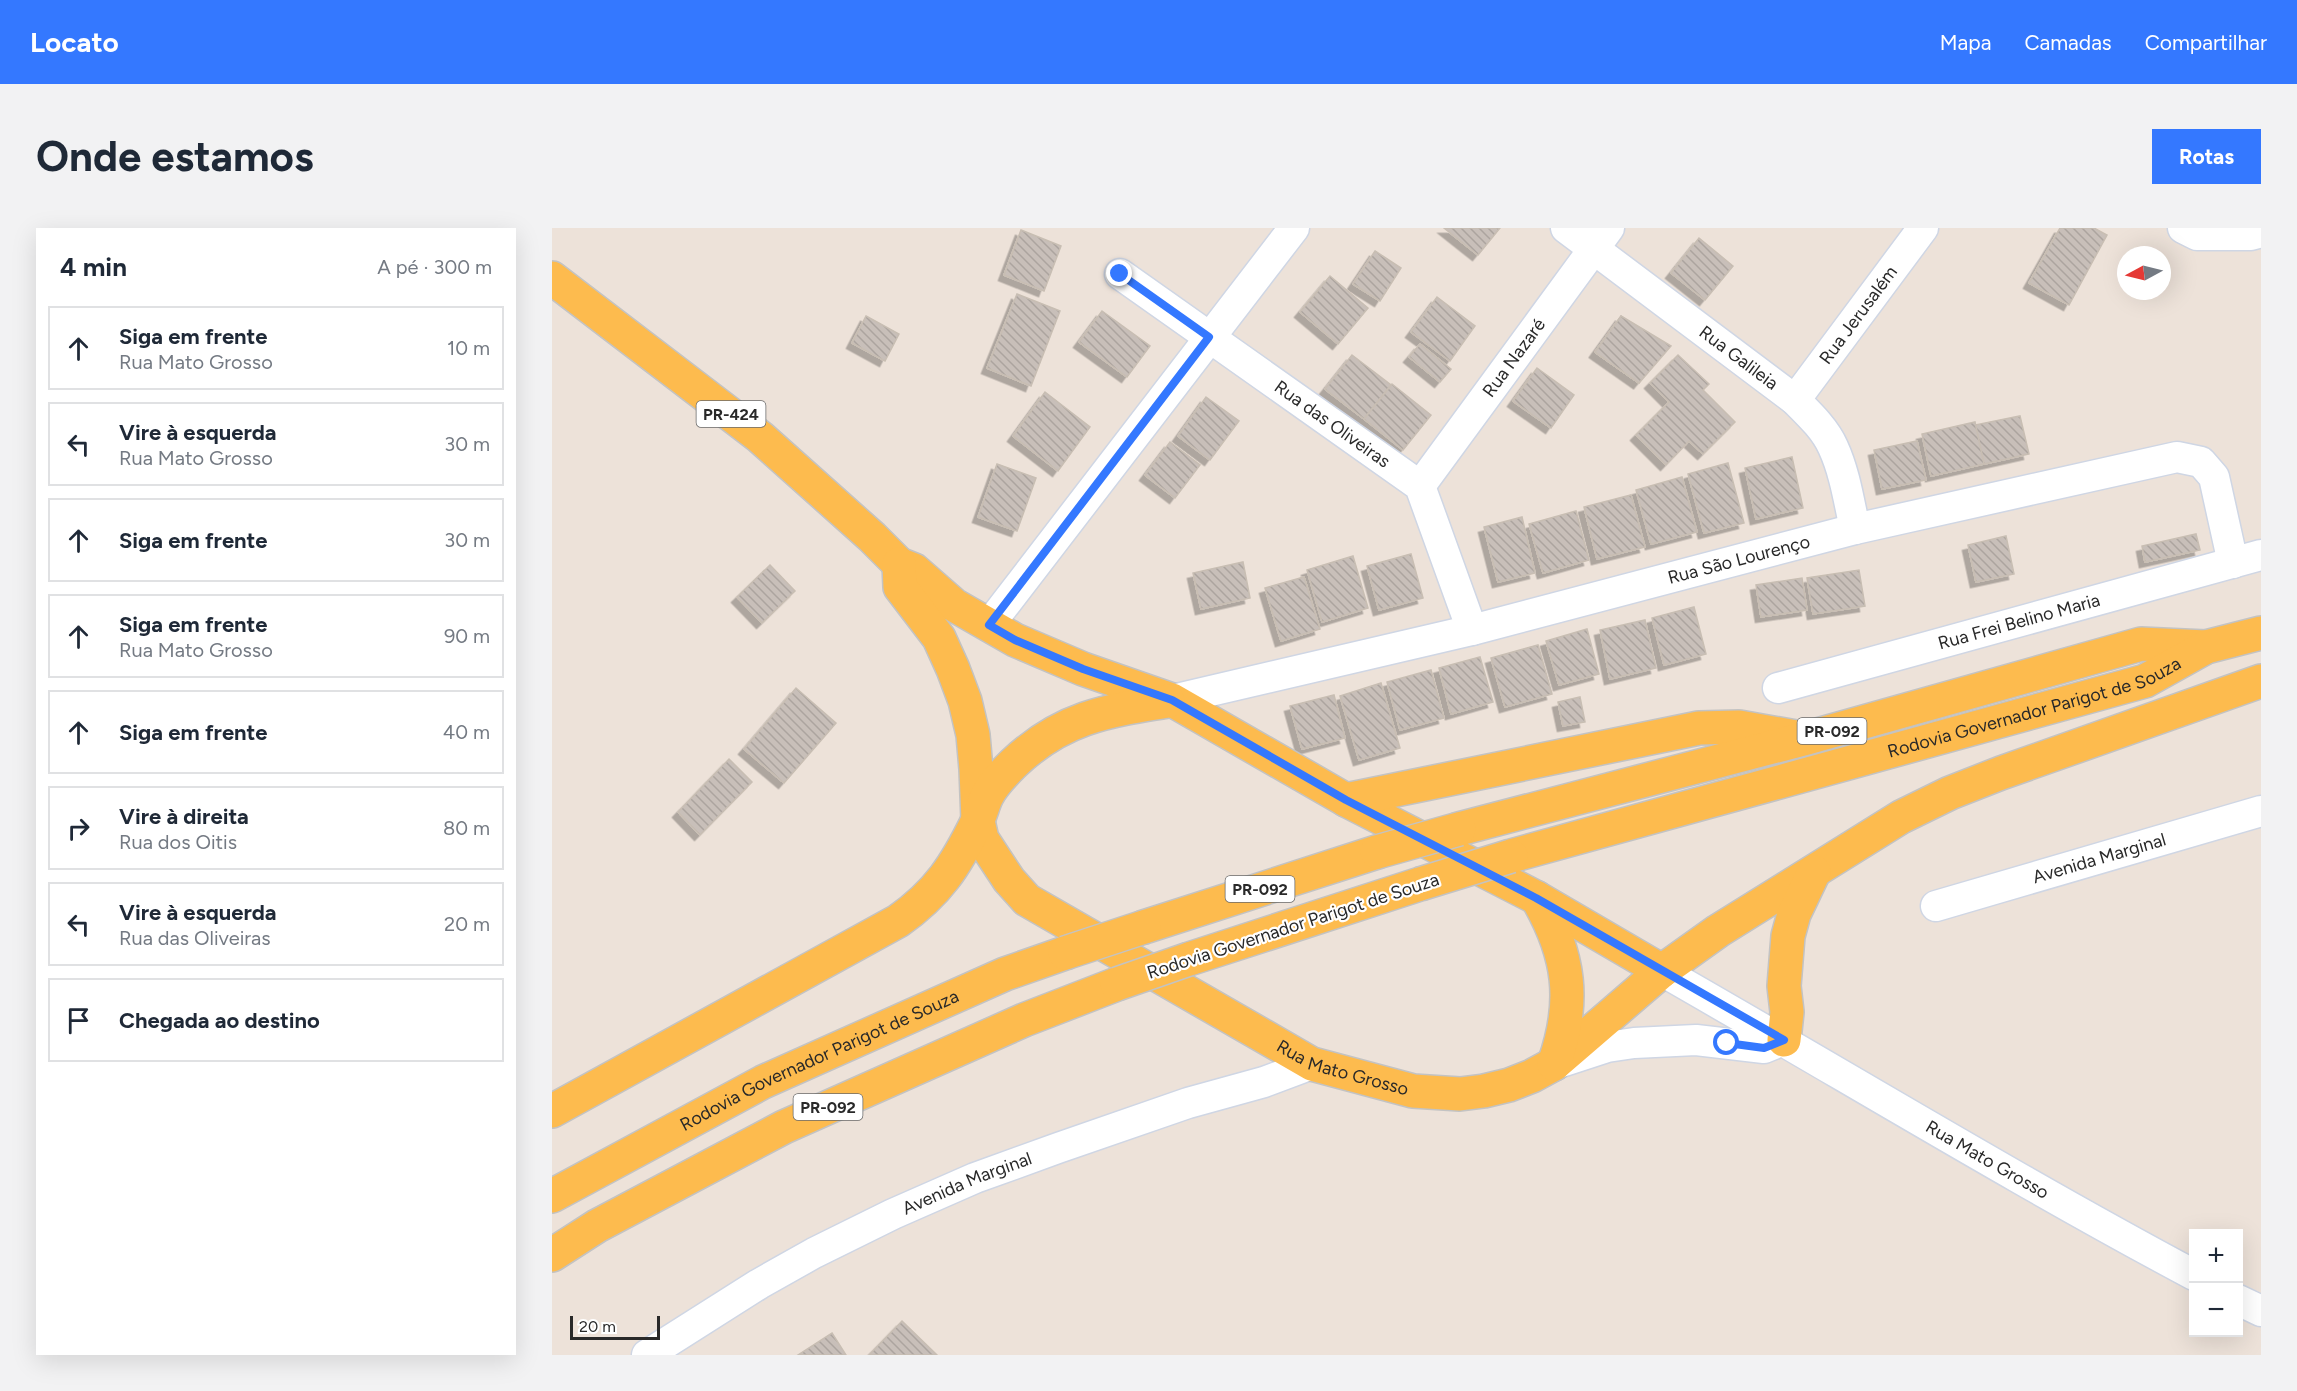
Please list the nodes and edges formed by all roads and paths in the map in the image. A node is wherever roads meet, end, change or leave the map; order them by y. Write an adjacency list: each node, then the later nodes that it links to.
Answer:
1 (1294, 228): 9 (street)
2 (1566, 228): 6 (street, Rua Galileia)
3 (1923, 228): 10 (street, Rua Jerusalém)
4 (2183, 228): 5 (street)
5 (2261, 232)
6 (1601, 238): 10 (street, Rua Galileia); 11 (street, Rua Nazaré)
7 (1120, 274): 9 (street, Rua das Oliveiras)
8 (552, 278): 15 (main road, PR-424)
9 (1209, 337): 11 (street, Rua das Oliveiras); 16 (street)
10 (1795, 400): 12 (street, Rua Galileia)
11 (1420, 486): 17 (street)
12 (1855, 529): 14 (street, Rua São Lourenço); 17 (street, Rua São Lourenço)
13 (2261, 555): 14 (street, Rua Frei Belino Maria)
14 (2233, 563): 21 (street, Rua Frei Belino Maria)
15 (899, 564): 16 (main road, PR-424); 26 (main road)
16 (989, 625): 22 (main road, PR-424)
17 (1472, 630): 22 (street, Rua São Lourenço)
18 (2261, 633): 19 (main road, Rodovia Governador Parigot de Souza / PR-092)
19 (2206, 647): 23 (main road, Rodovia Governador Parigot de Souza / PR-092); 36 (main road, Rodovia Governador Parigot de Souza / PR-092, bridge)
20 (2261, 681): 27 (main road)
21 (1778, 688)
22 (1172, 700): 24 (main road); 26 (main road)
23 (1807, 738): 24 (main road); 35 (main road, Rodovia Governador Parigot de Souza / PR-092, bridge)
24 (1346, 800): 28 (main road)
25 (2261, 811): 29 (street, Avenida Marginal)
26 (978, 821): 32 (main road, Rua Mato Grosso); 34 (main road)
27 (1814, 872): 30 (main road); 31 (main road)
28 (1536, 898): 30 (main road); 33 (main road)
29 (1936, 906)
30 (1662, 970): 31 (street, Rua Mato Grosso); 33 (main road)
31 (1784, 1040): 33 (street, Rua Mato Grosso); 37 (street, Rua Mato Grosso)
32 (1312, 1064): 33 (main road, Rua Mato Grosso); 40 (street, Avenida Marginal)
33 (1554, 1064)
34 (552, 1111)
35 (552, 1196)
36 (552, 1255)
37 (2189, 1273)
38 (2243, 1302): 39 (street)
39 (2261, 1311)
40 (654, 1353)

